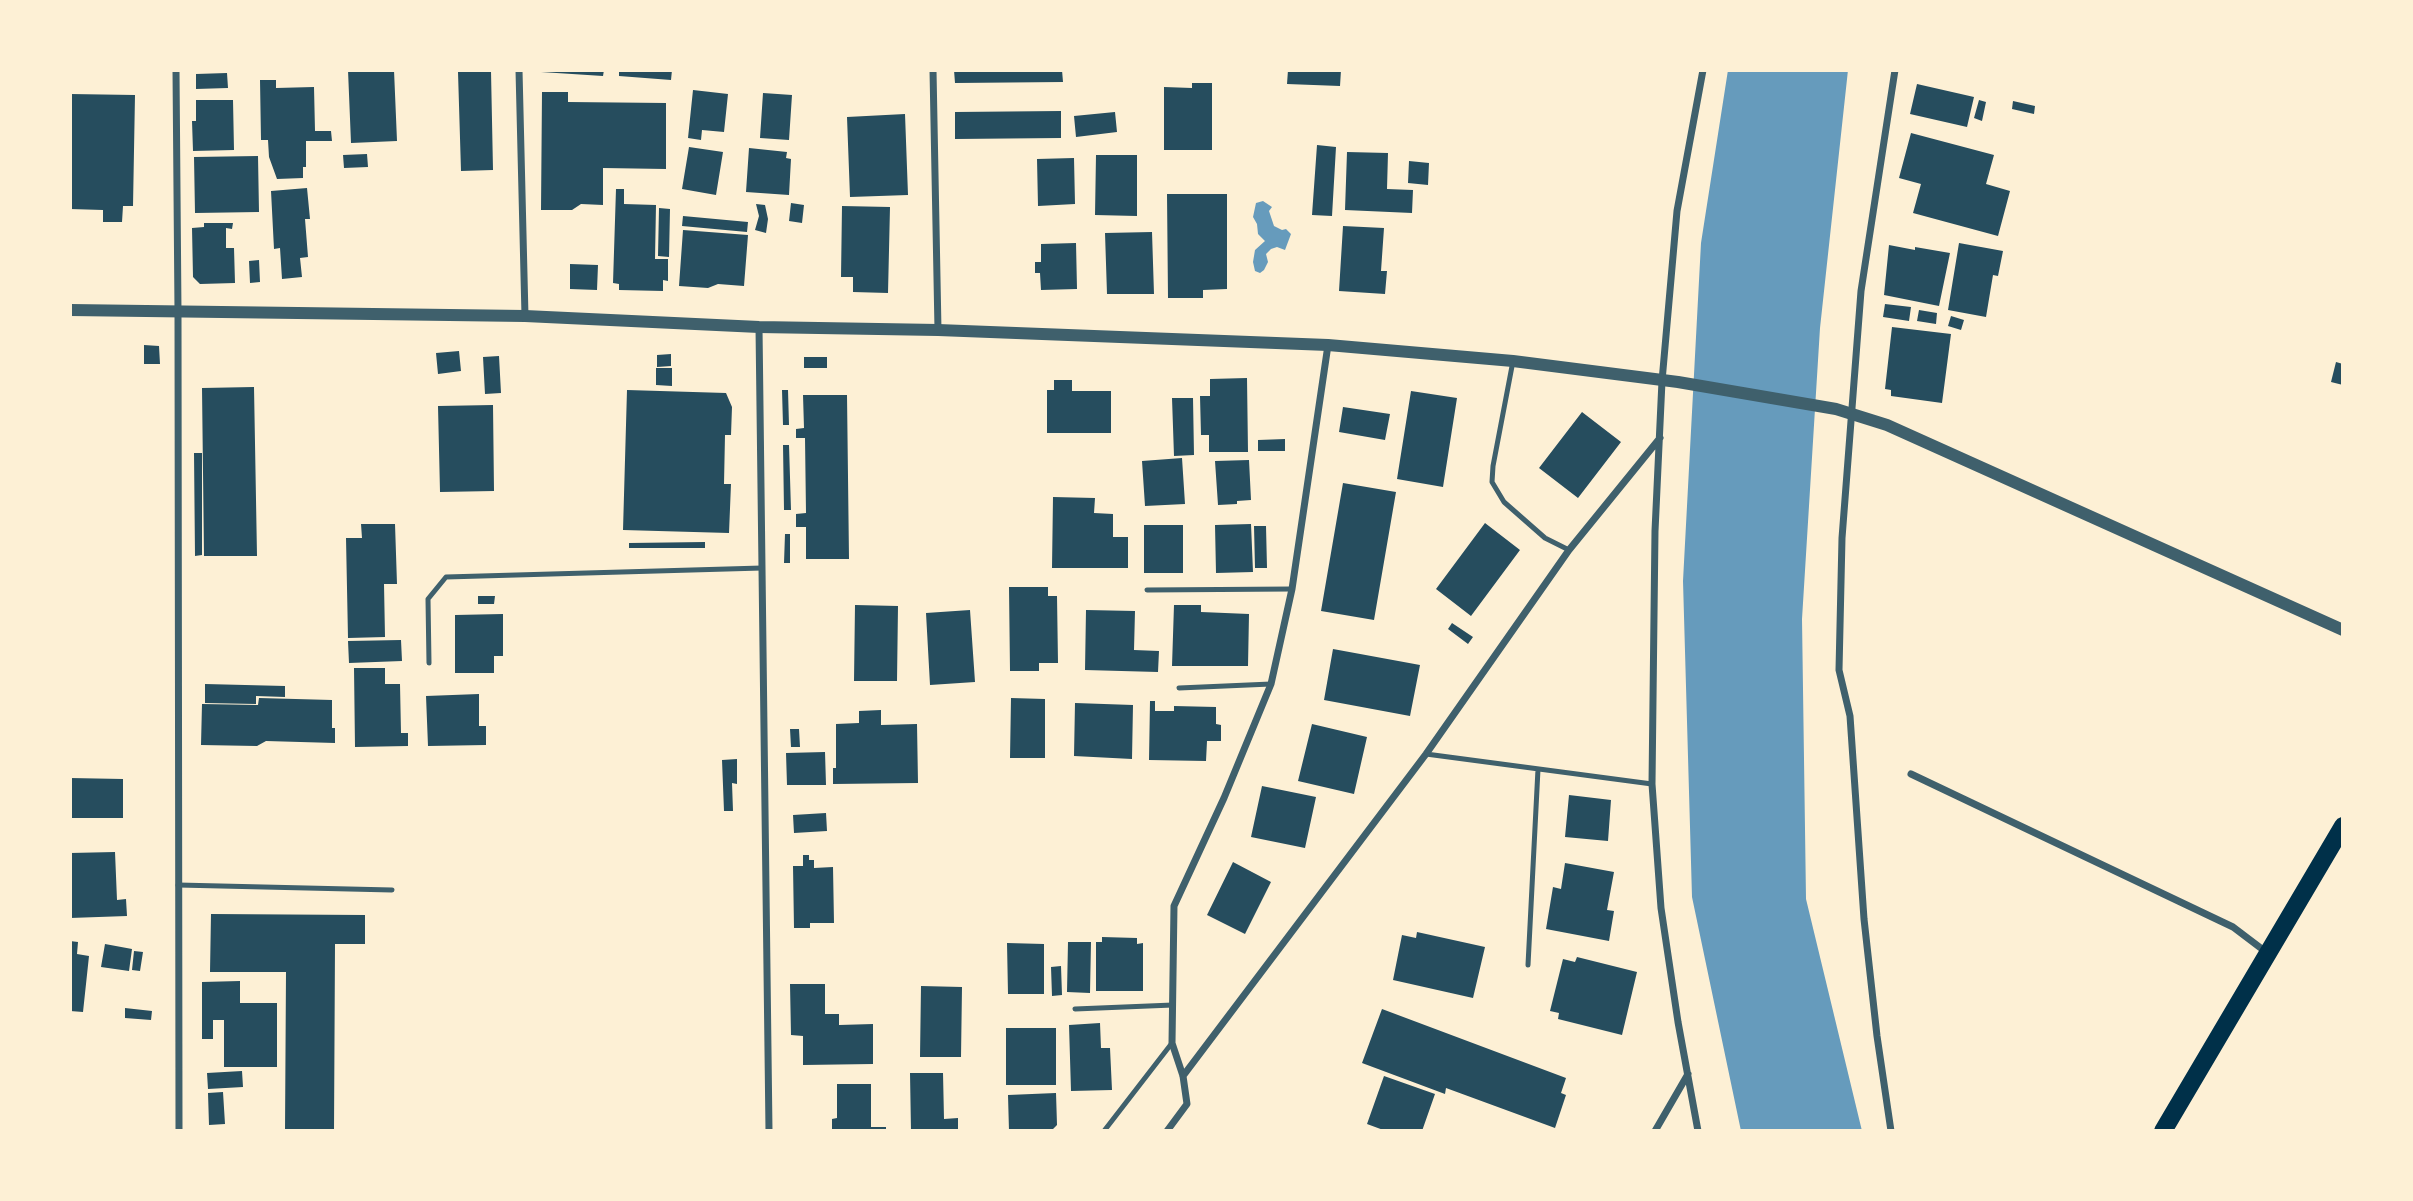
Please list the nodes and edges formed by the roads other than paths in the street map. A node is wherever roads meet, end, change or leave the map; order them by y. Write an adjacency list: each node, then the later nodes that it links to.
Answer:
1 (176, 70): 7 (street)
2 (519, 70): 8 (street)
3 (933, 70): 10 (street)
4 (1703, 70): 13 (street)
5 (1895, 70): 14 (street)
6 (70, 310): 7 (street)
7 (178, 312): 8 (street); 29 (street)
8 (525, 316): 9 (street)
9 (759, 327): 10 (street); 17 (street)
10 (938, 330): 11 (street)
11 (1328, 345): 12 (street); 18 (street)
12 (1513, 360): 13 (street); 16 (lane)
13 (1662, 381): 14 (street); 15 (street)
14 (1851, 414): 20 (street); 44 (street)
15 (1660, 438): 16 (street); 27 (street)
16 (1569, 550): 24 (street)
17 (762, 568): 21 (lane); 39 (street)
18 (1292, 589): 19 (lane); 22 (street)
19 (1147, 590)
20 (2343, 630)
21 (429, 663)
22 (1271, 684): 23 (lane); 33 (street)
23 (1179, 688)
24 (1426, 754): 25 (lane); 37 (street)
25 (1538, 769): 27 (lane); 32 (lane)
26 (1911, 774): 31 (street)
27 (1652, 784): 36 (street)
28 (2343, 826): 31 (main road)
29 (178, 885): 30 (lane); 38 (street)
30 (392, 890)
31 (2268, 953): 45 (main road)
32 (1528, 965)
33 (1173, 1005): 34 (lane); 35 (street)
34 (1075, 1009)
35 (1172, 1043): 37 (street); 40 (lane)
36 (1688, 1074): 42 (street); 43 (street)
37 (1183, 1076): 41 (street)
38 (178, 1131)
39 (769, 1131)
40 (1104, 1131)
41 (1167, 1131)
42 (1655, 1131)
43 (1698, 1131)
44 (1891, 1131)
45 (2163, 1131)

